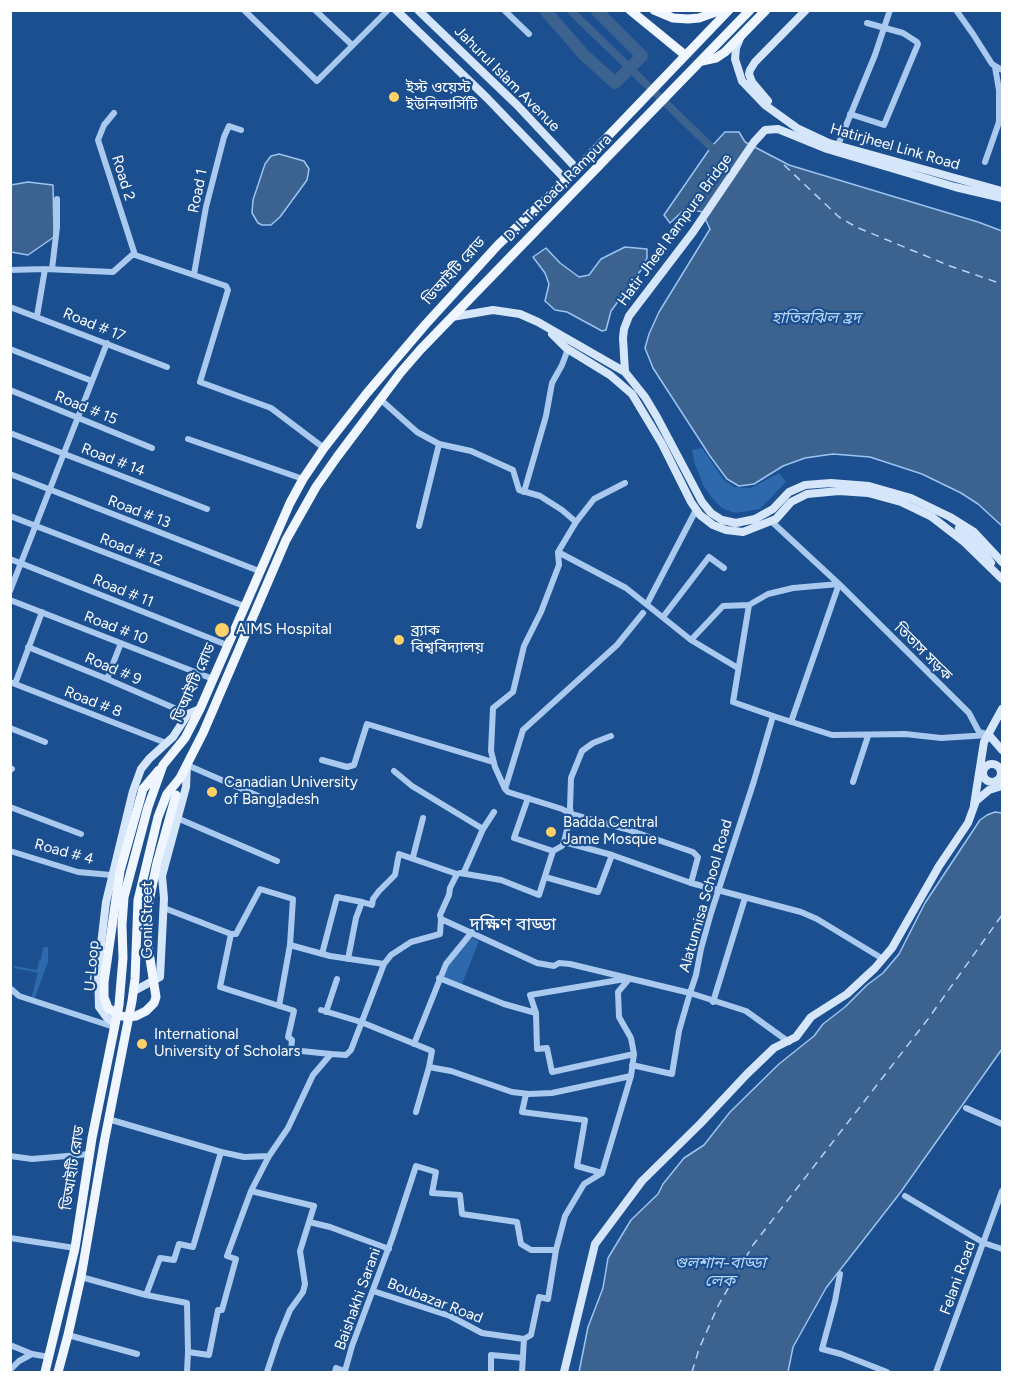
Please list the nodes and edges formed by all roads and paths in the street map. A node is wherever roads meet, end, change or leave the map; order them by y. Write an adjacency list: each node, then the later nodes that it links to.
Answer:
1 (244, 10): 21 (street)
2 (315, 10): 21 (street)
3 (388, 10): 21 (street)
4 (396, 10): 20 (main road, Jahurul Islam Avenue)
5 (418, 10): 17 (main road, Jahurul Islam Avenue)
6 (504, 10): 19 (street)
7 (630, 10): 22 (main road)
8 (654, 10): 9 (main road)
9 (721, 10)
10 (729, 10): 22 (main road, ডিআইটি রোড)
11 (806, 10): 32 (main road)
12 (890, 10): 16 (street)
13 (956, 10): 24 (street)
14 (758, 13): 18 (main road); 23 (main road, D. I. T. Road, Rampura)
15 (867, 23): 16 (street)
16 (885, 28): 30 (street); 30 (street)
17 (439, 31): 20 (main road); 26 (main road, Jahurul Islam Avenue)
18 (742, 32): 23 (main road); 32 (main road, Hatirjheel Link Road)
19 (529, 34)
20 (429, 42): 27 (main road, Jahurul Islam Avenue)
21 (352, 45)
22 (685, 55): 39 (main road, ডিআইটি রোড)
23 (702, 61): 52 (main road, D. I. T. Road, Rampura)
24 (995, 67): 25 (street); 37 (street)
25 (1002, 70)
26 (498, 87): 27 (main road); 28 (main road, Jahurul Islam Avenue)
27 (487, 98): 31 (main road, Jahurul Islam Avenue)
28 (517, 105): 31 (main road); 36 (main road, Jahurul Islam Avenue)
29 (114, 113): 46 (street, Road 2)
30 (850, 114): 35 (street)
31 (505, 116): 38 (main road, Jahurul Islam Avenue)
32 (782, 118): 34 (main road); 35 (main road, Hatirjheel Link Road)
33 (241, 130): 49 (street, Road 1)
34 (800, 137): 42 (main road); 58 (main road, Hatir Jheel Rampura Bridge)
35 (838, 145): 41 (main road, Hatirjheel Link Road)
36 (562, 153): 38 (main road); 39 (main road, Jahurul Islam Avenue)
37 (985, 162)
38 (549, 164): 40 (main road, Jahurul Islam Avenue)
39 (576, 168): 40 (main road, ডিআইটি রোড)
40 (566, 180): 67 (main road, ডিআইটি রোড)
41 (1002, 191)
42 (978, 192): 43 (main road); 45 (main road)
43 (1002, 198)
44 (57, 199): 47 (street)
45 (1002, 203)
46 (135, 255): 47 (street); 49 (street)
47 (48, 269): 48 (street); 51 (street)
48 (10, 270)
49 (194, 274): 67 (street)
50 (10, 307): 51 (street, Road # 17)
51 (37, 316): 54 (street, Road # 17)
52 (452, 317): 53 (main road); 61 (main road, D. I. T. Road, Rampura)
53 (546, 328): 56 (main road); 58 (main road)
54 (107, 343): 57 (street, Road # 17); 59 (street)
55 (10, 349): 59 (street)
56 (568, 349): 73 (street); 76 (main road)
57 (167, 367)
58 (625, 372): 74 (main road)
59 (92, 381): 62 (street)
60 (10, 390): 62 (street, Road # 15)
61 (380, 399): 65 (street); 121 (main road, ডিআইটি রোড)
62 (78, 417): 66 (street, Road # 15); 68 (street)
63 (10, 433): 68 (street, Road # 14)
64 (188, 439): 70 (street)
65 (439, 444): 73 (street); 81 (street)
66 (152, 448)
67 (324, 448): 70 (main road, ডিআইটি রোড)
68 (64, 453): 72 (street); 75 (street, Road # 14)
69 (10, 474): 72 (street, Road # 13)
70 (303, 479): 87 (main road, ডিআইটি রোড)
71 (625, 483): 79 (street)
72 (50, 490): 80 (street); 87 (street, Road # 13)
73 (524, 492): 79 (street)
74 (933, 508): 84 (main road); 88 (main road)
75 (207, 509)
76 (696, 510): 78 (main road); 92 (street)
77 (10, 516): 80 (street, Road # 12)
78 (771, 521): 88 (main road); 89 (street, তিতাস সড়ক)
79 (576, 522): 82 (street)
80 (36, 526): 85 (street); 94 (street, Road # 12)
81 (419, 526)
82 (558, 552): 92 (street); 119 (street)
83 (10, 559): 85 (street, Road # 11)
84 (1002, 562)
85 (21, 563): 90 (street); 100 (street, Road # 11)
86 (724, 568): 97 (street)
87 (259, 571): 94 (main road, ডিআইটি রোড)
88 (1001, 578)
89 (839, 584): 93 (street); 110 (street); 112 (street, তিতাস সড়ক)
90 (10, 591)
91 (10, 600): 95 (street, Road # 10)
92 (647, 604): 97 (street)
93 (749, 605): 98 (street); 102 (street)
94 (244, 606): 100 (main road, ডিআইটি রোড)
95 (42, 612): 99 (street, Road # 10); 101 (street)
96 (644, 613): 128 (street)
97 (663, 617): 98 (street)
98 (691, 640): 102 (street)
99 (121, 643): 103 (street); 104 (street, Road # 10)
100 (227, 645): 104 (main road, ডিআইটি রোড)
101 (28, 647): 103 (street, Road # 9); 105 (street)
102 (738, 668): 109 (street)
103 (107, 679): 108 (street, Road # 9)
104 (213, 679): 106 (main road, ডিআইটি রোড)
105 (13, 683): 116 (street, Road # 8)
106 (200, 709): 108 (main road); 120 (main road, ডিআইটি রোড)
107 (1002, 709): 112 (main road)
108 (188, 714): 116 (main road)
109 (773, 716): 110 (street); 149 (street, Alatunnisa School Road)
110 (791, 722): 114 (street)
111 (10, 728): 115 (street)
112 (989, 735): 114 (street); 117 (main road); 123 (main road)
113 (611, 736): 134 (street)
114 (868, 736): 126 (street)
115 (45, 742)
116 (166, 743): 146 (main road)
117 (1002, 750)
118 (322, 760): 119 (street)
119 (493, 762): 128 (street)
120 (163, 765): 125 (main road, U-Loop, bridge); 171 (main road, ডিআইটি রোড)
121 (188, 765): 125 (main road, ডিআইটি রোড); 130 (street); 135 (main road, Goni Street)
122 (1002, 768): 123 (main road); 127 (main road)
123 (982, 769): 127 (main road); 132 (main road)
124 (394, 771): 137 (street)
125 (180, 778): 165 (main road, ডিআইটি রোড)
126 (853, 782)
127 (999, 785): 132 (main road)
128 (505, 789): 129 (street)
129 (528, 798): 134 (street); 141 (street)
130 (279, 805)
131 (10, 807): 138 (street)
132 (973, 811): 159 (main road)
133 (494, 812): 137 (street)
134 (571, 814): 139 (street); 148 (street)
135 (177, 818): 144 (street); 152 (main road, Goni Street)
136 (423, 818): 143 (street)
137 (483, 829): 145 (street)
138 (81, 834)
139 (564, 842): 141 (street); 142 (street)
140 (10, 851): 146 (street, Road # 4)
141 (553, 851): 147 (street)
142 (612, 855): 147 (street); 148 (street)
143 (413, 857): 145 (street); 151 (street)
144 (277, 861)
145 (461, 873): 147 (street); 153 (street)
146 (111, 875): 171 (main road)
147 (545, 877)
148 (691, 883): 149 (street)
149 (719, 891): 150 (street); 166 (street, Alatunnisa School Road)
150 (745, 898): 159 (street); 167 (street)
151 (362, 903): 157 (street); 158 (street)
152 (164, 909): 155 (street); 165 (main road, Goni Street)
153 (441, 918): 154 (street, Alatunnisa School Road); 160 (street)
154 (472, 932): 161 (street); 163 (street, Alatunnisa School Road)
155 (231, 934): 156 (street); 168 (street)
156 (290, 945): 157 (street); 168 (street)
157 (322, 954): 158 (street)
158 (348, 959): 160 (street)
159 (883, 959): 172 (main road)
160 (384, 964): 170 (street)
161 (439, 978): 169 (street); 173 (street)
162 (337, 979): 170 (street)
163 (629, 979): 166 (street, Alatunnisa School Road); 169 (street); 175 (street)
164 (10, 988): 171 (street)
165 (134, 991): 182 (main road, ডিআইটি রোড)
166 (690, 993): 167 (street); 176 (street)
167 (713, 1002): 172 (street)
168 (279, 1006): 174 (street)
169 (536, 1013): 175 (street)
170 (361, 1022): 173 (street); 174 (street)
171 (115, 1025): 185 (main road, ডিআইটি রোড)
172 (789, 1042): 220 (main road)
173 (414, 1044): 177 (street)
174 (331, 1054): 187 (street)
175 (634, 1054): 176 (street)
176 (632, 1065): 178 (street)
177 (429, 1066): 179 (street); 181 (street)
178 (631, 1076): 179 (street); 188 (street)
179 (526, 1094): 188 (street)
180 (966, 1108): 183 (street)
181 (416, 1112)
182 (108, 1119): 184 (street); 200 (main road, ডিআইটি রোড)
183 (1002, 1124)
184 (221, 1152): 187 (street); 202 (street)
185 (90, 1154): 186 (street); 195 (main road, ডিআইটি রোড)
186 (10, 1156)
187 (269, 1156): 189 (street)
188 (602, 1173): 198 (street)
189 (251, 1191): 192 (street); 206 (street)
190 (1002, 1191): 194 (street, Felani Road)
191 (905, 1196): 194 (street)
192 (309, 1222): 196 (street); 216 (street)
193 (10, 1238): 195 (street)
194 (984, 1243): 197 (street); 222 (street, Felani Road)
195 (75, 1248): 209 (main road, ডিআইটি রোড)
196 (389, 1249): 198 (street, Baishakhi Sarani); 201 (street, Baishakhi Sarani)
197 (1002, 1249)
198 (556, 1250): 204 (street)
199 (840, 1274): 221 (street)
200 (81, 1277): 202 (street); 203 (main road, ডিআইটি রোড)
201 (373, 1291): 204 (street, Boubazar Road); 217 (street, Baishakhi Sarani)
202 (146, 1295): 206 (street)
203 (69, 1335): 208 (street); 211 (main road, ডিআইটি রোড)
204 (524, 1339): 210 (street)
205 (10, 1345): 207 (street)
206 (188, 1352): 215 (street)
207 (32, 1354): 209 (street); 212 (street)
208 (137, 1354)
209 (49, 1358): 211 (main road); 213 (main road, ডিআইটি রোড)
210 (523, 1358): 218 (street); 219 (street)
211 (61, 1361): 214 (main road, ডিআইটি রোড)
212 (10, 1370)
213 (45, 1372)
214 (58, 1372)
215 (187, 1372)
216 (267, 1372)
217 (335, 1372)
218 (491, 1372)
219 (522, 1372)
220 (564, 1372)
221 (886, 1372)
222 (936, 1372)

